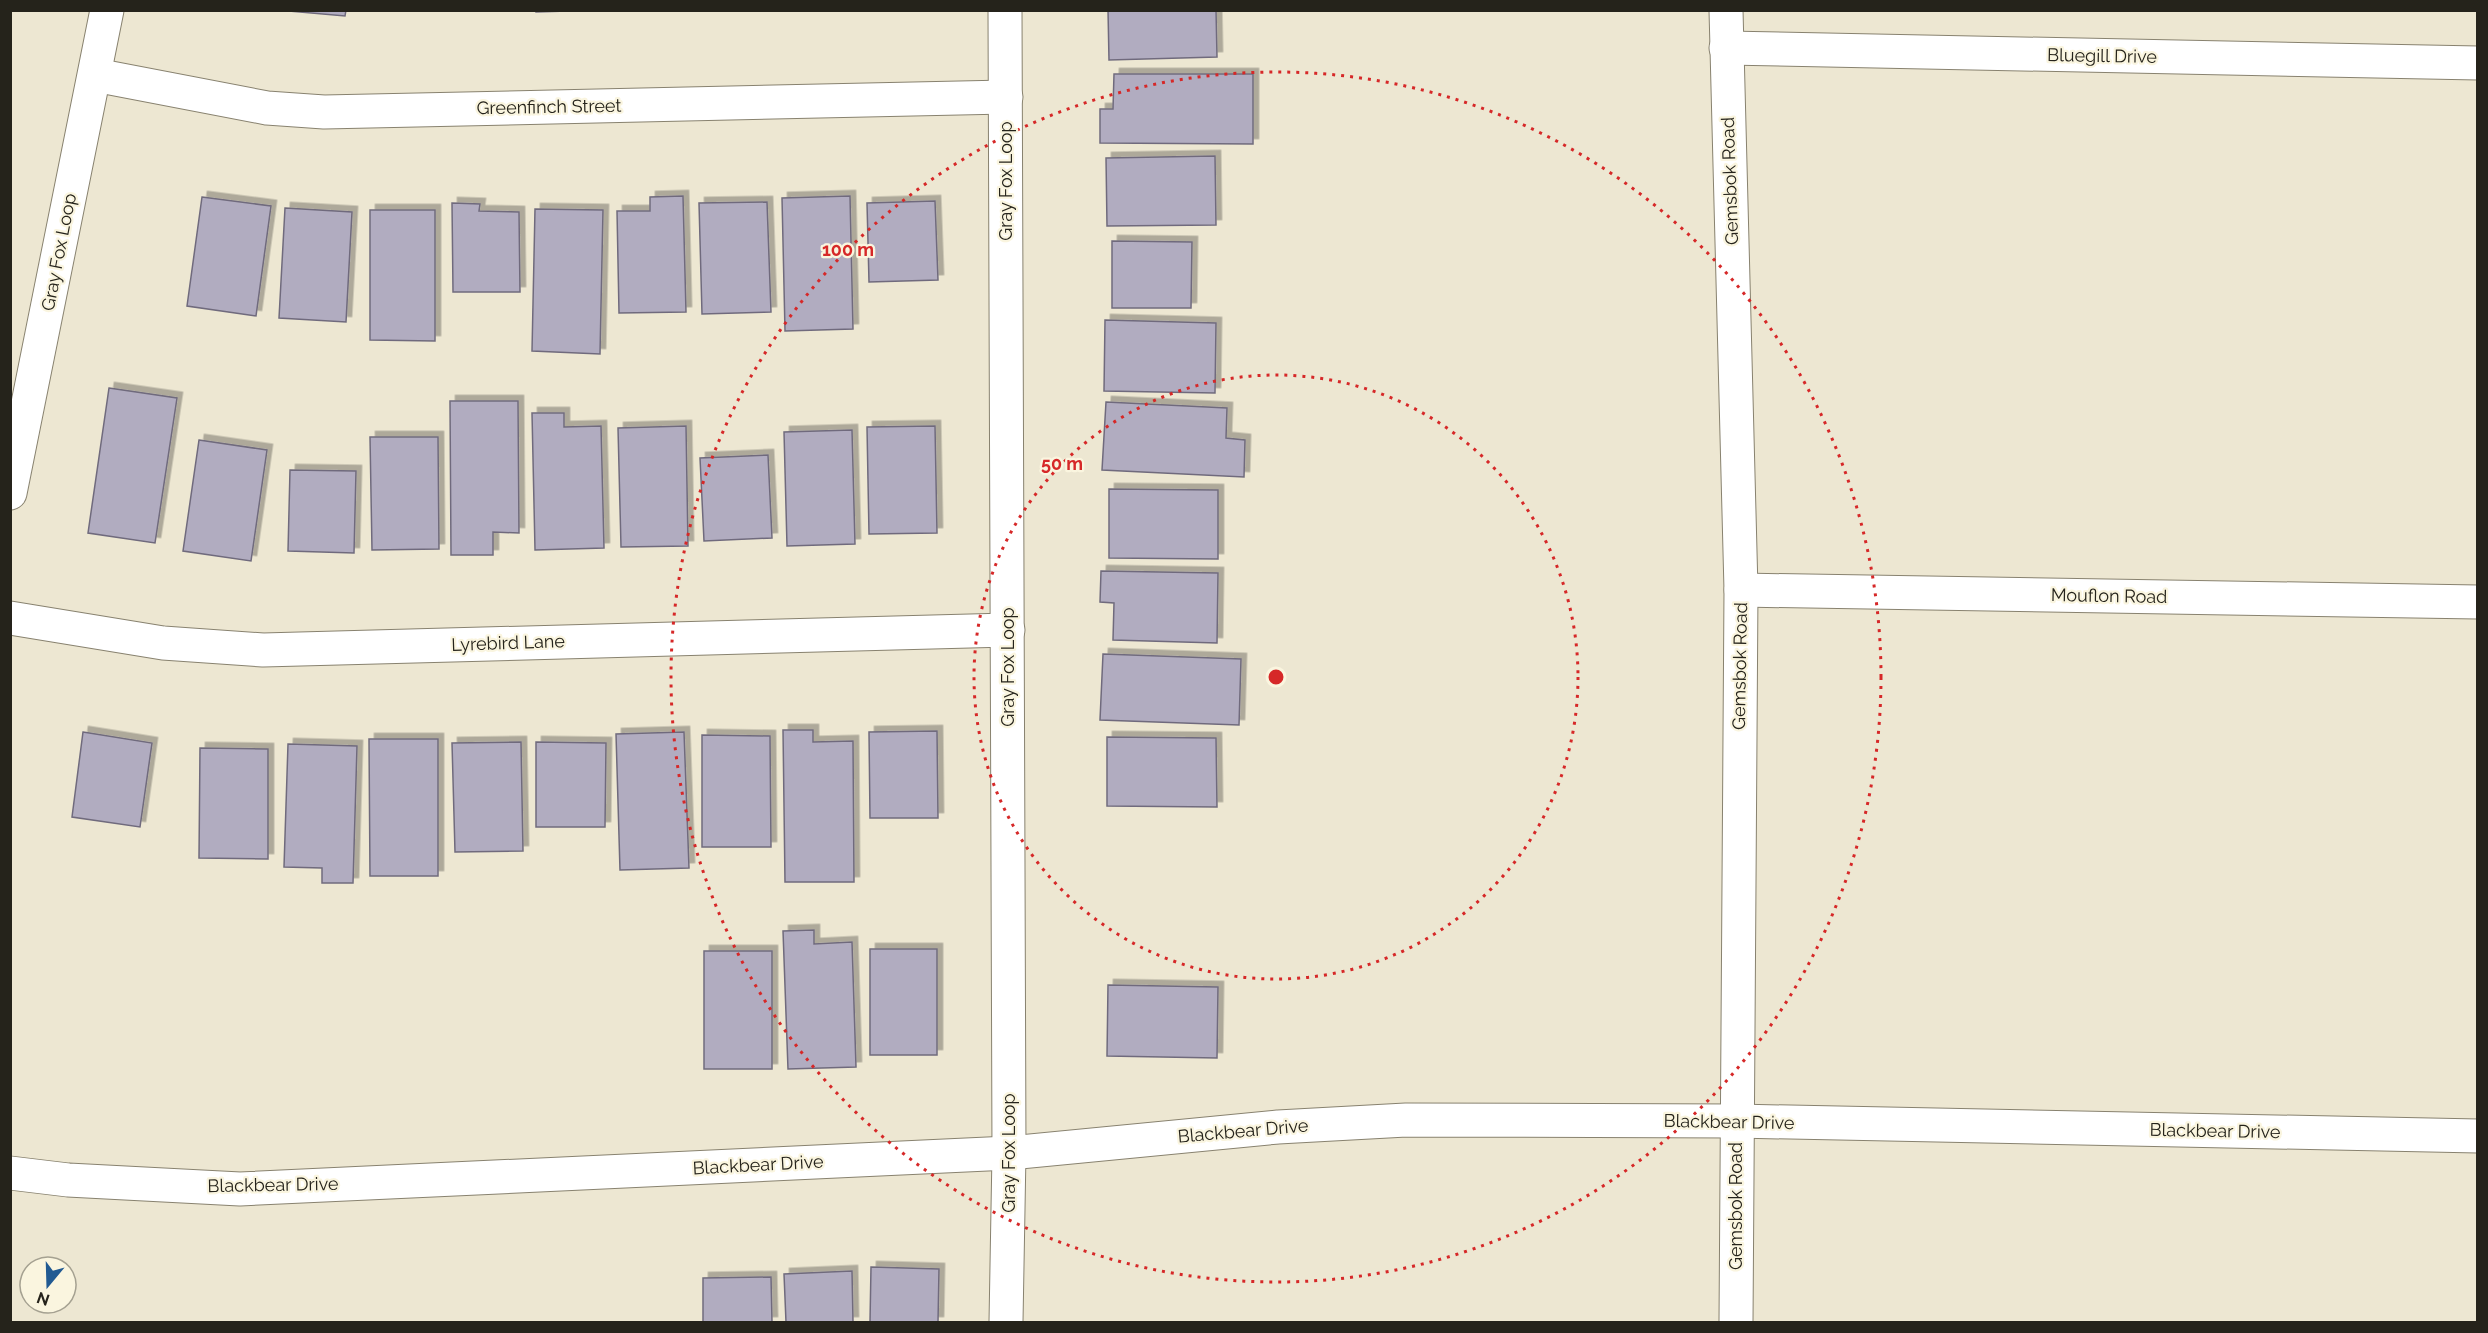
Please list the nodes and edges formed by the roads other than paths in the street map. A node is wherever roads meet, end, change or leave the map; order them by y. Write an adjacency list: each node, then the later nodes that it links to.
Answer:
1 (107, 10): 6 (street, Gray Fox Loop)
2 (1005, 10): 7 (street, Gray Fox Loop)
3 (1726, 10): 4 (street, Gemsbok Road)
4 (1726, 48): 5 (street, Bluegill Drive); 9 (street, Gemsbok Road)
5 (2478, 63)
6 (95, 75): 7 (street, Greenfinch Street); 8 (street, Gray Fox Loop)
7 (1006, 97): 12 (street, Gray Fox Loop)
8 (10, 494)
9 (1741, 590): 10 (street, Mouflon Road); 13 (street, Gemsbok Road)
10 (2478, 602)
11 (10, 618): 12 (street, Lyrebird Lane)
12 (1008, 630): 15 (street, Gray Fox Loop)
13 (1736, 1121): 14 (street, Blackbear Drive); 15 (street, Blackbear Drive); 18 (street, Gemsbok Road)
14 (2478, 1136)
15 (1010, 1154): 16 (street, Blackbear Drive); 17 (street, Gray Fox Loop)
16 (10, 1173)
17 (1006, 1323)
18 (1736, 1323)

